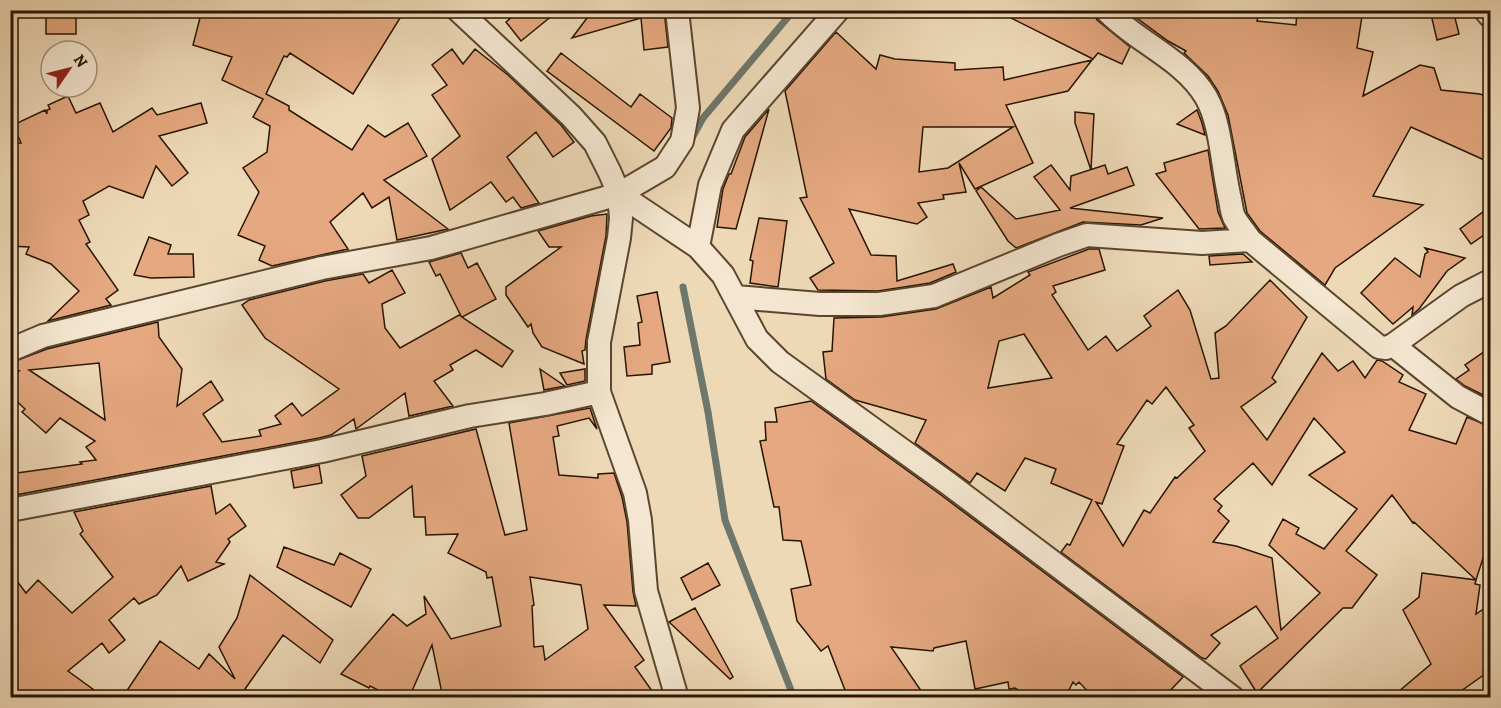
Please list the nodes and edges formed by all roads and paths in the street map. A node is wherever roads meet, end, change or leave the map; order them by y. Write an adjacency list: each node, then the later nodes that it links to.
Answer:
1 (458, 10): 7 (street)
2 (677, 10): 7 (street)
3 (838, 10): 9 (street)
4 (1106, 10): 8 (street)
5 (1485, 10): 6 (street)
6 (1491, 16)
7 (619, 194): 9 (street); 13 (street); 14 (street)
8 (1250, 240): 11 (street); 12 (street)
9 (698, 247): 11 (street)
10 (1491, 281): 12 (street)
11 (735, 297): 18 (street)
12 (1392, 345): 15 (street)
13 (10, 350)
14 (599, 392): 16 (street); 17 (street)
15 (1491, 414)
16 (10, 510)
17 (677, 698)
18 (1233, 698)

